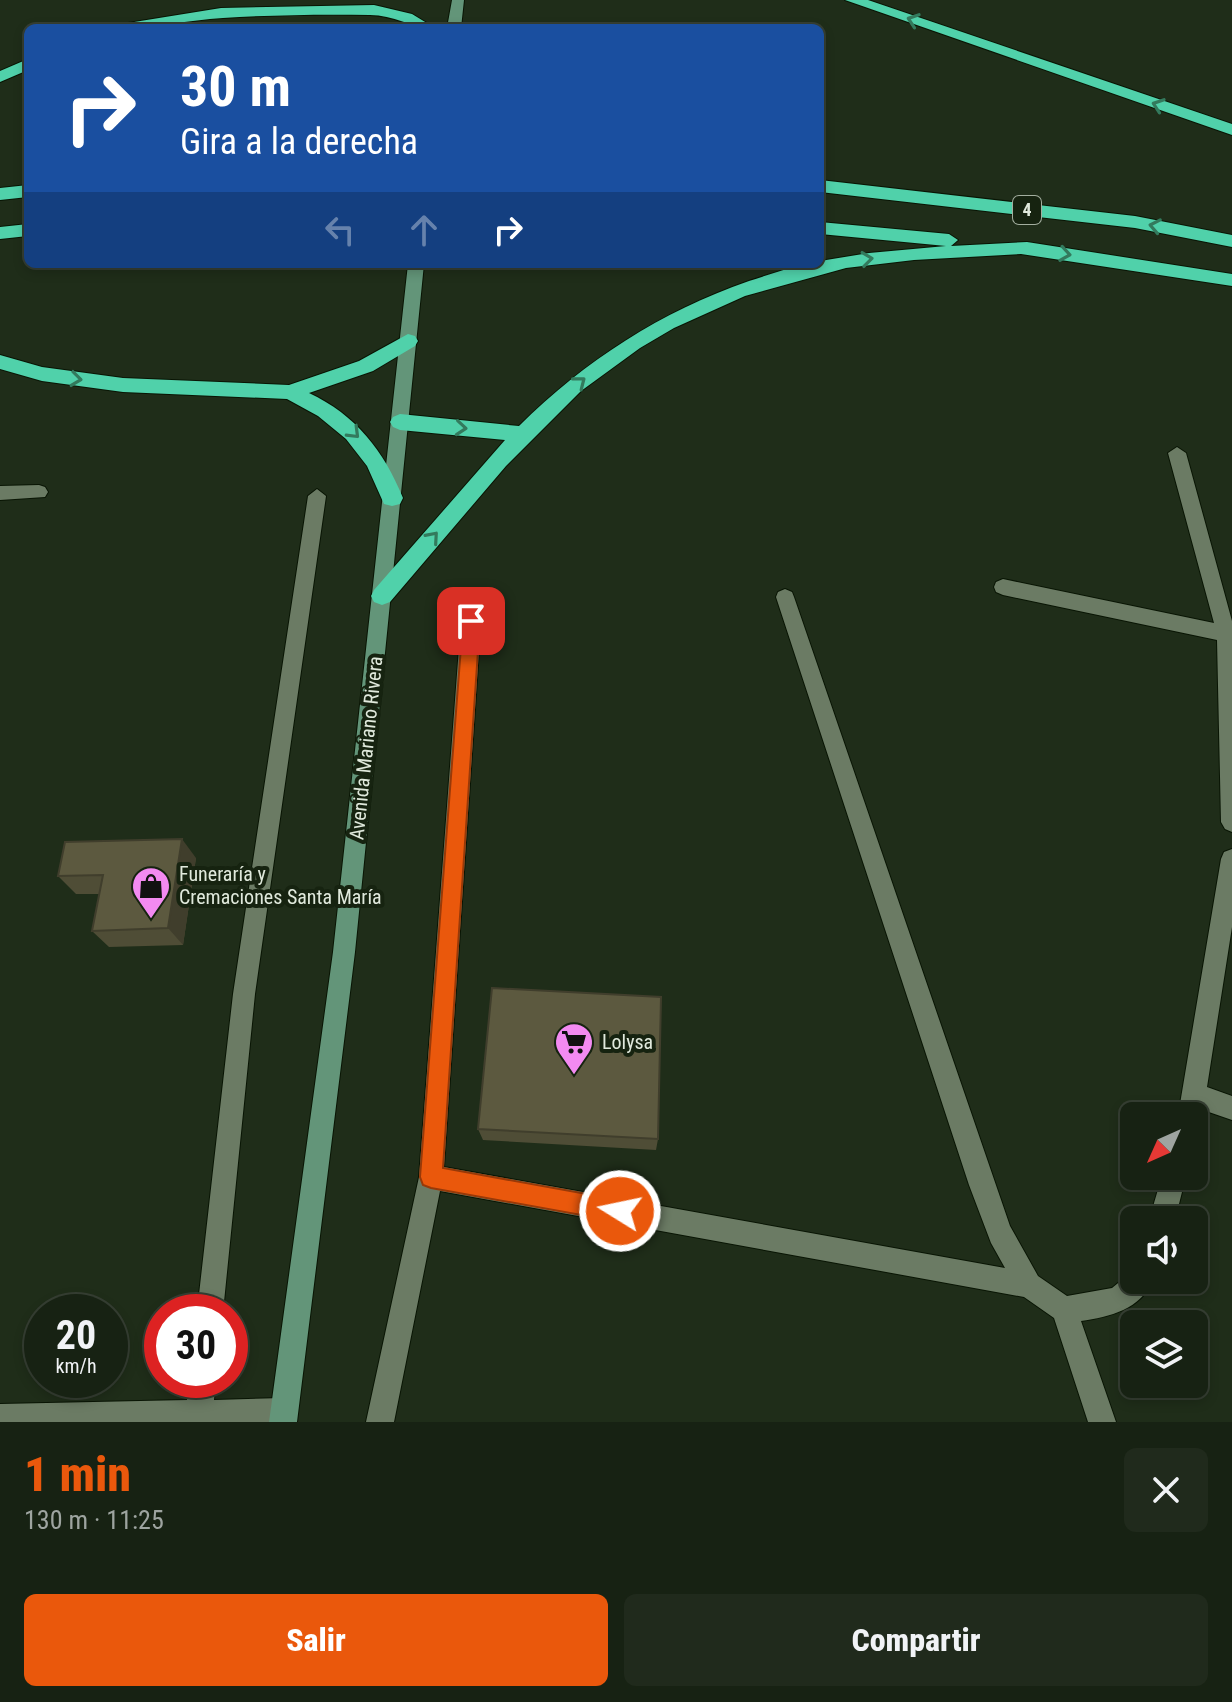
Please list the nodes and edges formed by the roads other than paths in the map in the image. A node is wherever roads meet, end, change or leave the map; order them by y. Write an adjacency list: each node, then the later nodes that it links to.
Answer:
1 (410, 0): 4 (highway)
2 (458, 0): 7 (street)
3 (856, 0): 10 (highway, one-way to 3)
4 (374, 10): 5 (highway); 6 (highway)
5 (153, 24)
6 (419, 24)
7 (455, 24)
8 (24, 66): 9 (highway)
9 (0, 77)
10 (1232, 130)
11 (824, 186): 17 (highway, 4, one-way to 11)
12 (24, 191): 13 (highway)
13 (0, 194)
14 (824, 228): 18 (highway, 4)
15 (24, 230): 16 (highway)
16 (0, 233)
17 (1232, 241)
18 (1027, 248): 19 (highway, one-way to 18); 22 (highway, 4, one-way to 22)
19 (824, 267)
20 (416, 268): 23 (street, Avenida Mariano Rivera)
21 (822, 268): 27 (highway, one-way to 21)
22 (1232, 280)
23 (408, 341): 25 (highway); 26 (street, Avenida Mariano Rivera)
24 (0, 362): 25 (highway, one-way to 25)
25 (290, 392): 32 (highway, one-way to 32)
26 (400, 422): 27 (highway, one-way to 27); 32 (street, Avenida Mariano Rivera)
27 (522, 434): 34 (highway, one-way to 27)
28 (1177, 453): 37 (street)
29 (39, 492): 30 (street)
30 (0, 493)
31 (317, 496): 45 (street)
32 (392, 498): 34 (street, Avenida Mariano Rivera)
33 (1003, 587): 37 (street)
34 (382, 596): 49 (street, Avenida Mariano Rivera)
35 (785, 597): 44 (street)
36 (471, 621): 43 (street)
37 (1226, 634): 38 (street)
38 (1232, 822)
39 (1232, 859): 40 (street)
40 (1193, 1102)
41 (1208, 1106): 42 (street)
42 (1232, 1108)
43 (431, 1177): 44 (street); 52 (street)
44 (1029, 1285): 47 (street)
45 (212, 1294)
46 (1123, 1294): 47 (street)
47 (1064, 1309): 53 (street)
48 (201, 1398): 51 (street)
49 (283, 1417): 51 (street)
50 (0, 1418): 51 (street)
51 (198, 1418)
52 (380, 1422)
53 (1102, 1422)

